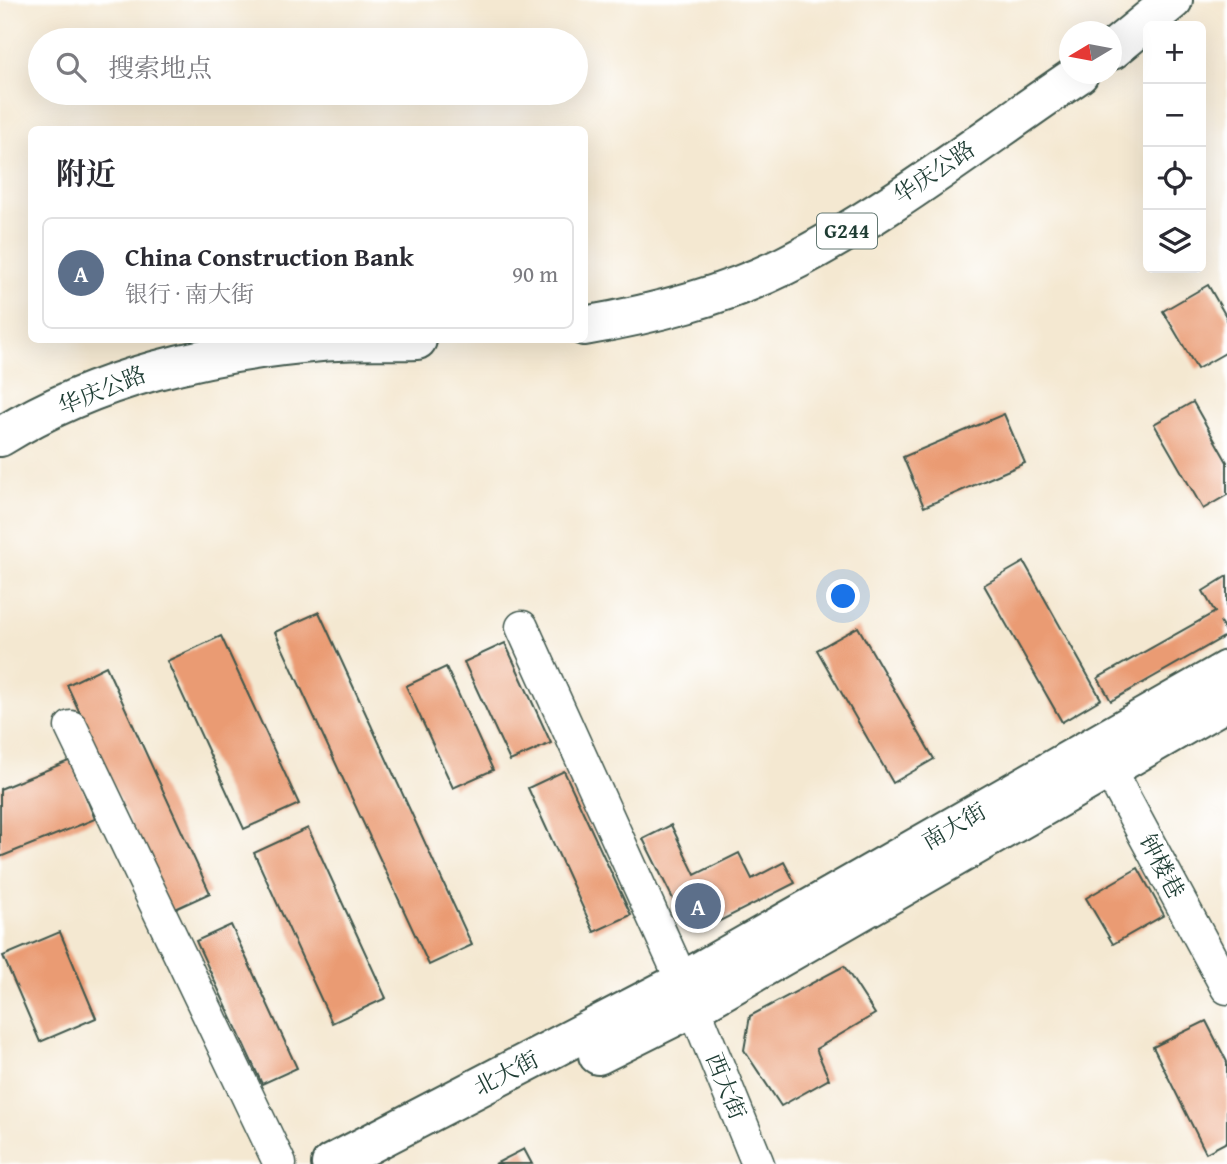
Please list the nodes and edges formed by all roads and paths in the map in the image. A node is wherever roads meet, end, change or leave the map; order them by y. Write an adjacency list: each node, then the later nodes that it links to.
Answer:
1 (1155, 0): 3 (main road)
2 (1173, 0): 4 (main road)
3 (1122, 26)
4 (1122, 41)
5 (1059, 72): 7 (main road, 华庆公路 / G244)
6 (1064, 84): 8 (main road, 华庆公路 / G244)
7 (588, 312)
8 (588, 325)
9 (219, 343): 11 (main road, 华庆公路)
10 (316, 343): 12 (main road, 华庆公路)
11 (0, 423)
12 (0, 437)
13 (522, 627): 19 (street, 西大街)
14 (1227, 670): 17 (main road, 南大街)
15 (1227, 701): 17 (main road, 南大街)
16 (71, 727): 20 (street)
17 (1102, 756): 18 (street, 钟楼巷); 19 (main road, 南大街)
18 (1227, 988)
19 (688, 995): 21 (main road, 北大街); 22 (main road, 北大街); 23 (street, 西大街)
20 (280, 1164)
21 (331, 1164)
22 (379, 1164)
23 (758, 1164)

